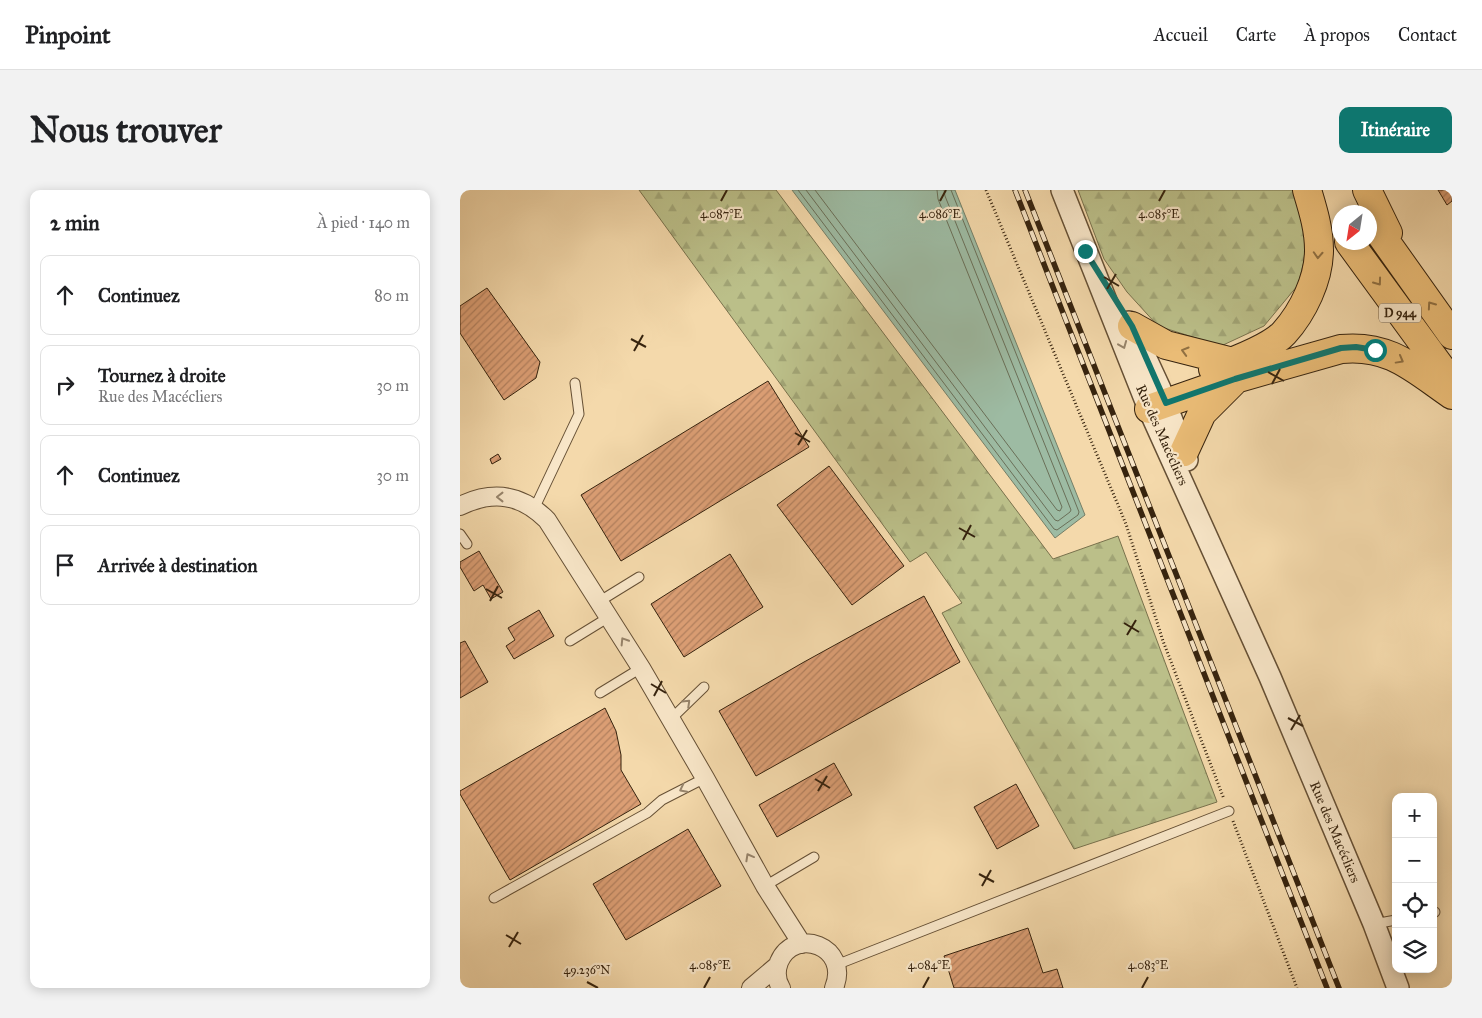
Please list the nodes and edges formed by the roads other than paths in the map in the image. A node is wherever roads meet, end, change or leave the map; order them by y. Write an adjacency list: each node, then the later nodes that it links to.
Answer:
1 (1062, 190): 9 (street, Rue des Macécliers)
2 (1308, 190): 6 (main road); 13 (main road, one-way to 13)
3 (1350, 190): 5 (main road)
4 (1367, 190): 10 (main road)
5 (1361, 205)
6 (1332, 220)
7 (1377, 228): 10 (main road, D 944)
8 (1355, 250): 15 (main road, D 944, one-way to 15)
9 (1085, 251): 11 (street, Rue des Macécliers); 17 (street, Rue des Macécliers, one-way to 17)
10 (1409, 275): 12 (main road, D 944, one-way to 10)
11 (1132, 326): 13 (main road, one-way to 11); 17 (street, Rue des Macécliers)
12 (1452, 335)
13 (1234, 370): 16 (main road, one-way to 16); 17 (main road); 18 (main road)
14 (575, 383): 20 (lane)
15 (1452, 383)
16 (1452, 395)
17 (1155, 399): 18 (street, Rue des Macécliers); 28 (street, Rue des Macécliers)
18 (1184, 452): 28 (street, Rue des Macécliers)
19 (460, 506): 20 (street, one-way to 19)
20 (534, 508): 24 (street)
21 (460, 534): 22 (lane)
22 (467, 544)
23 (639, 577): 24 (lane)
24 (600, 601): 25 (street)
25 (609, 618): 26 (lane); 27 (street, one-way to 25)
26 (570, 641)
27 (641, 668): 30 (lane); 31 (street)
28 (1270, 677): 38 (street, Rue des Macécliers)
29 (704, 687): 31 (lane, one-way to 29)
30 (600, 693)
31 (671, 719): 32 (street)
32 (705, 778): 35 (street, one-way to 32); 36 (lane, one-way to 36)
33 (1229, 811): 40 (lane)
34 (814, 858): 35 (lane)
35 (765, 886): 39 (street)
36 (494, 898)
37 (1392, 921): 38 (lane)
38 (1374, 924): 45 (street, Rue des Macécliers)
39 (802, 944): 40 (street); 41 (street)
40 (836, 965): 44 (street)
41 (778, 966): 42 (street); 43 (street)
42 (751, 988)
43 (781, 988)
44 (834, 988)
45 (1398, 988)

